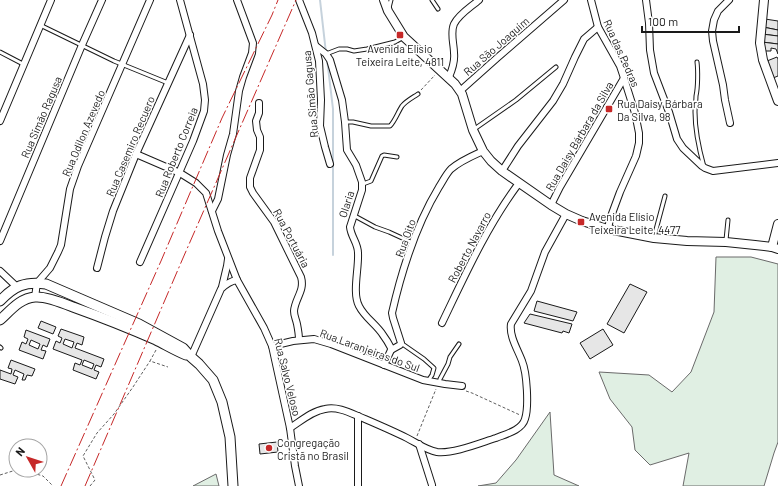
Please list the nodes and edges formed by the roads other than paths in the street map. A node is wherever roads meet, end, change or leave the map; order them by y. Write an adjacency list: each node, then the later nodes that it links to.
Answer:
1 (51, 0): 18 (street)
2 (102, 0): 22 (street, Rua Simão Ragusa)
3 (150, 0): 28 (street, Rua Odilon Azevedo)
4 (180, 0): 20 (street, Rua Roberto Correia)
5 (237, 0): 54 (street)
6 (299, 0): 23 (street, Rua Simão Gagusa)
7 (384, 0): 17 (main road)
8 (391, 0): 17 (lane)
9 (432, 0): 16 (lane)
10 (479, 0): 30 (street)
11 (564, 0): 33 (street, Rua São Joaquim)
12 (590, 0): 19 (street, Rua das Pedras)
13 (646, 0): 47 (street)
14 (729, 0): 40 (street)
15 (764, 0): 35 (main road)
16 (438, 9)
17 (388, 11): 21 (main road)
18 (40, 25): 22 (lane); 27 (street)
19 (598, 27): 31 (street, Rua das Pedras); 48 (street)
20 (190, 35): 32 (street, Rua Casemiro Recuero); 49 (street, Rua Roberto Correia)
21 (404, 37): 25 (lane); 30 (main road)
22 (82, 45): 28 (lane); 61 (street, Rua Simão Ragusa)
23 (316, 46): 25 (street, Olaria); 46 (street, Rua Simão Gagusa)
24 (0, 52): 27 (lane)
25 (326, 54): 39 (street, Olaria)
26 (696, 62): 47 (lane)
27 (23, 64): 37 (street)
28 (123, 64): 32 (lane); 70 (street, Rua Odilon Azevedo)
29 (556, 67): 41 (lane)
30 (449, 77): 33 (main road)
31 (624, 78): 53 (street, Rua Daisy Bárbara da Silva); 59 (street, Rua das Pedras)
32 (168, 83): 43 (street, Rua Casemiro Recuero)
33 (460, 91): 41 (main road)
34 (418, 94): 39 (lane)
35 (778, 101)
36 (259, 103): 77 (street, Rua Portuária)
37 (2, 113): 38 (street)
38 (0, 121)
39 (345, 122): 51 (street, Olaria)
40 (730, 123)
41 (473, 130): 42 (main road)
42 (483, 152): 48 (main road); 63 (street, Rua Oito)
43 (136, 154): 49 (street, Rua Salvo Veloso); 67 (street, Rua Casemiro Recuero)
44 (398, 157): 51 (lane)
45 (778, 163): 47 (street)
46 (330, 164)
47 (705, 168)
48 (502, 171): 50 (main road)
49 (180, 173): 54 (street, Rua Salvo Veloso); 66 (street, Rua Roberto Correia)
50 (519, 183): 53 (main road); 76 (street, Roberto Navarro)
51 (362, 184): 56 (street, Olaria)
52 (665, 196): 60 (lane)
53 (551, 205): 55 (main road)
54 (212, 211): 65 (street, Rua Salvo Veloso)
55 (566, 214): 59 (main road); 89 (street)
56 (353, 216): 63 (lane); 81 (street, Olaria)
57 (728, 220): 62 (lane)
58 (778, 224): 64 (main road)
59 (608, 229): 60 (main road)
60 (654, 238): 62 (main road)
61 (0, 242)
62 (726, 242): 64 (main road)
63 (413, 243): 78 (street, Rua Oito)
64 (775, 248)
65 (228, 257): 69 (street, Rua Salvo Veloso); 72 (street)
66 (140, 262)
67 (97, 268)
68 (0, 271): 71 (street)
69 (237, 280): 72 (street); 80 (street, Rua Salvo Veloso)
70 (37, 283): 71 (main road); 73 (street, Rua Odilon Azevedo); 82 (main road)
71 (17, 287): 74 (main road); 75 (main road)
72 (221, 289): 82 (street)
73 (34, 297): 75 (main road); 82 (main road)
74 (0, 301)
75 (0, 320)
76 (442, 323)
77 (299, 340): 80 (street, Rua Laranjeiras do Sul); 83 (street, Rua Laranjeiras do Sul)
78 (401, 343): 81 (street); 84 (lane)
79 (459, 344): 85 (lane)
80 (272, 346): 88 (street, Rua Salvo Veloso)
81 (391, 350): 83 (street)
82 (191, 357): 91 (main road)
83 (384, 365): 84 (street, Rua Laranjeiras do Sul)
84 (428, 381): 85 (street, Rua Laranjeiras do Sul)
85 (439, 383): 86 (street, Rua Laranjeiras do Sul)
86 (462, 386)
87 (358, 416): 88 (street); 89 (street); 93 (street)
88 (290, 428): 92 (street, Rua Salvo Veloso)
89 (417, 443): 90 (street)
90 (432, 485)
91 (233, 486)
92 (299, 486)
93 (358, 486)

